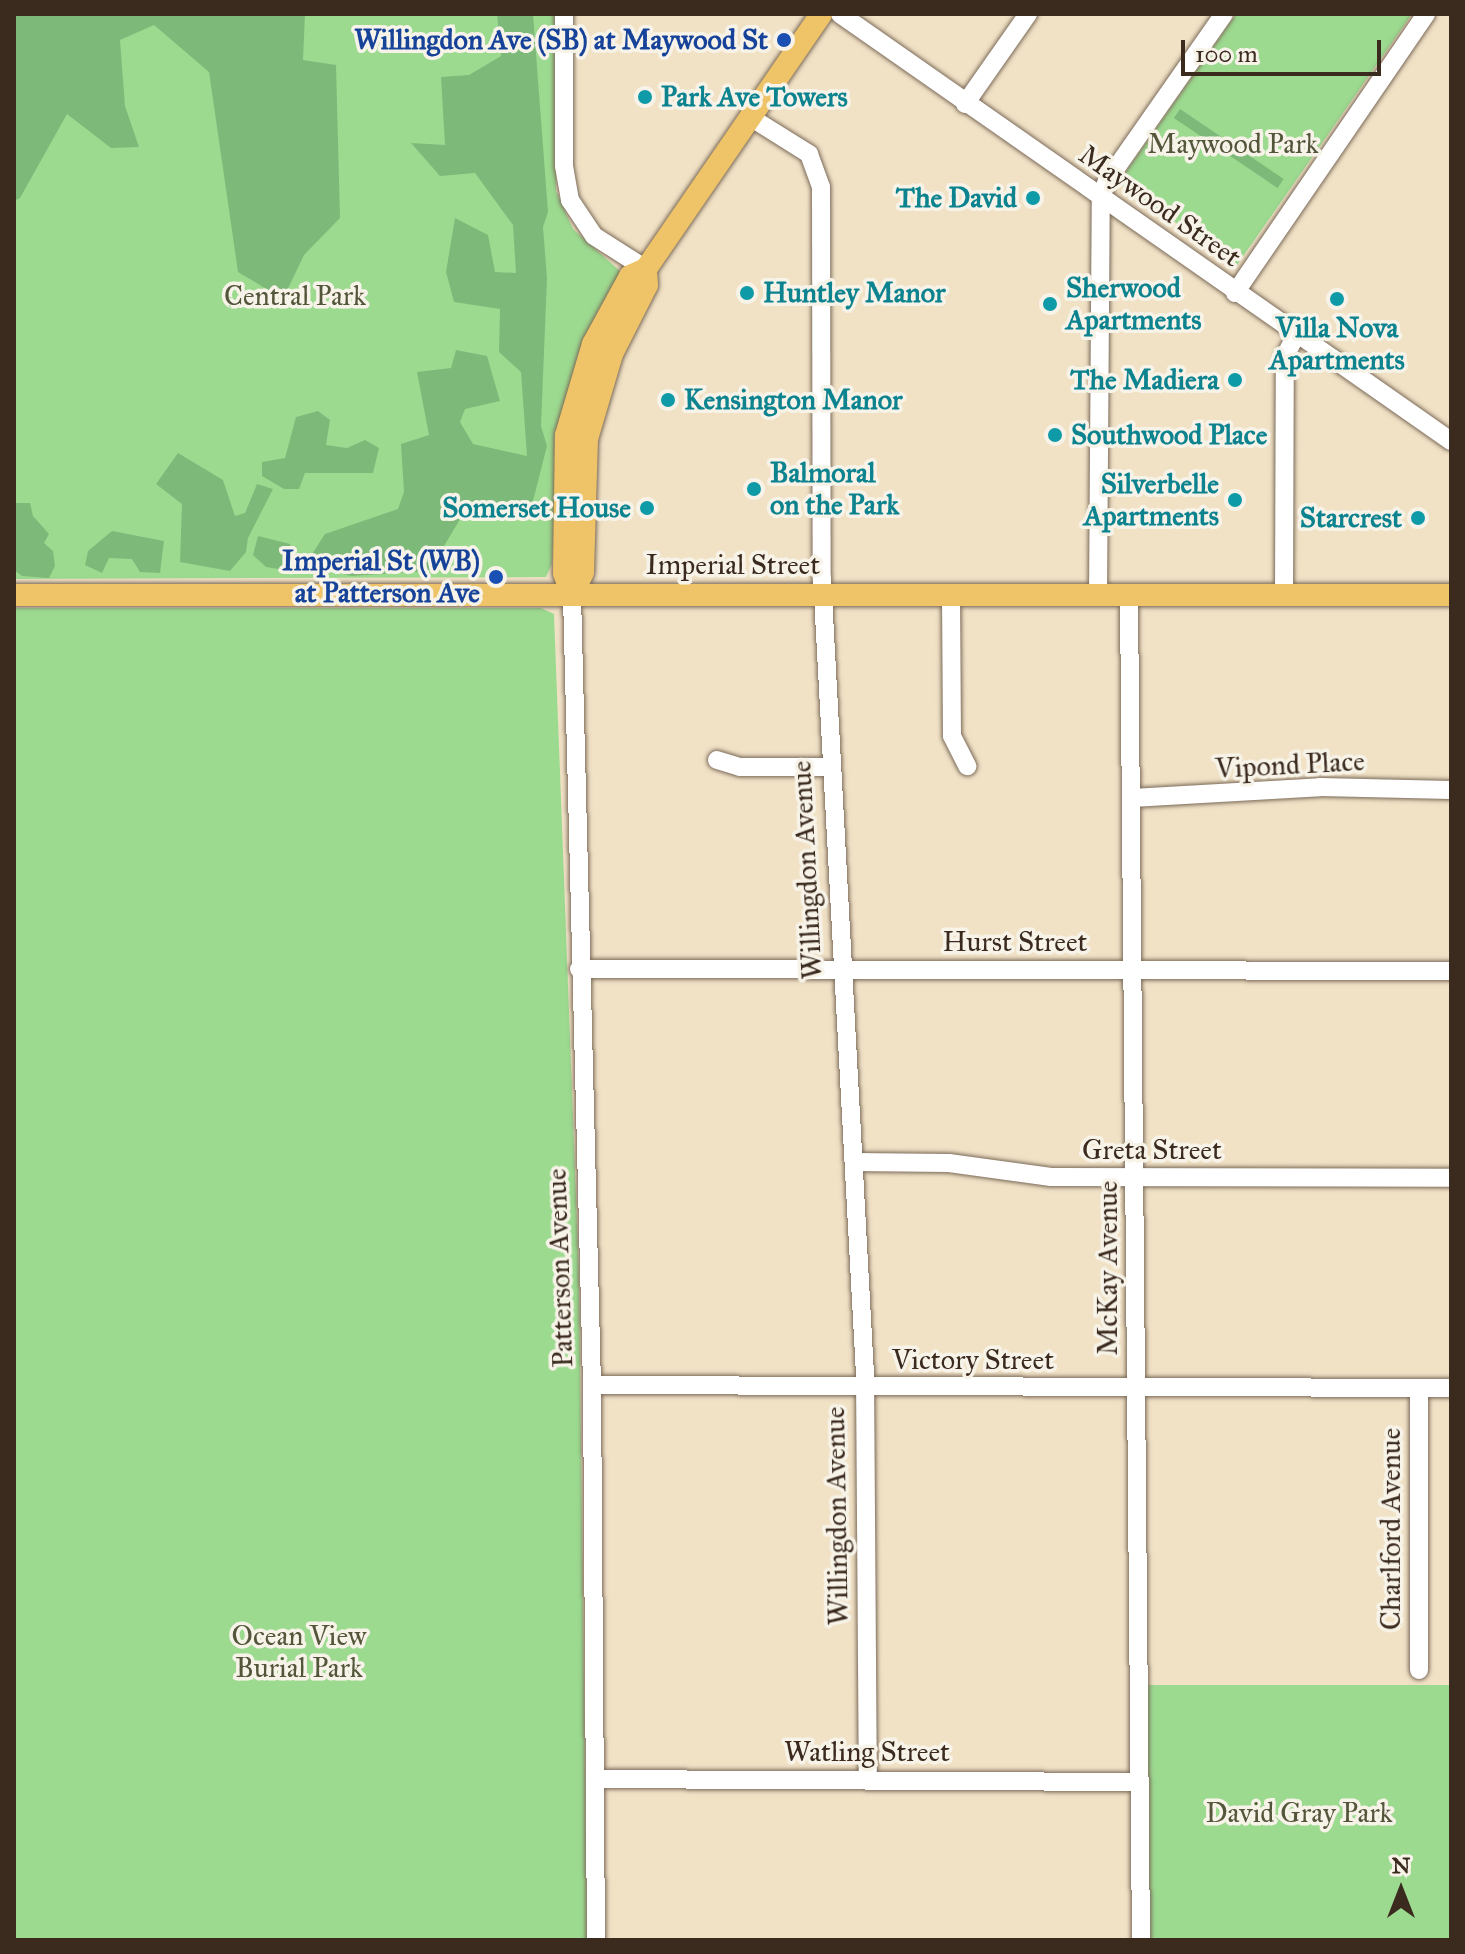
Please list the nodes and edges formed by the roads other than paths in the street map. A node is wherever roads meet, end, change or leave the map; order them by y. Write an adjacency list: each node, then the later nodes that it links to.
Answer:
1 (564, 14): 10 (street)
2 (821, 14): 8 (main road)
3 (840, 14): 7 (street, Maywood Street)
4 (1028, 14): 7 (street)
5 (1224, 14): 9 (street)
6 (1426, 14): 11 (street)
7 (965, 104): 9 (street, Maywood Street)
8 (750, 117): 10 (main road); 16 (street, Willingdon Avenue)
9 (1101, 198): 11 (street, Maywood Street); 20 (street)
10 (646, 269): 15 (main road)
11 (1235, 293): 12 (street, Maywood Street)
12 (1296, 335): 13 (street, Maywood Street); 18 (street)
13 (1451, 441)
14 (14, 595): 15 (main road, Imperial Street)
15 (572, 595): 16 (main road, Imperial Street); 27 (street, Patterson Avenue)
16 (823, 595): 17 (main road, Imperial Street); 24 (street, Willingdon Avenue)
17 (951, 595): 20 (main road, Imperial Street); 23 (street)
18 (1284, 595): 19 (main road, Imperial Street); 21 (main road, Imperial Street)
19 (1451, 595)
20 (1098, 596): 21 (main road, Imperial Street)
21 (1129, 596): 26 (street, McKay Avenue)
22 (717, 760): 24 (street)
23 (967, 766)
24 (831, 767): 28 (street, Willingdon Avenue)
25 (1451, 790): 26 (street, Vipond Place)
26 (1132, 798): 29 (street, McKay Avenue)
27 (579, 969): 28 (street, Hurst Street); 34 (street, Patterson Avenue)
28 (843, 969): 29 (street, Hurst Street); 31 (street, Willingdon Avenue)
29 (1133, 969): 30 (street, Hurst Street); 32 (street, McKay Avenue)
30 (1451, 971)
31 (854, 1162): 32 (street, Greta Street); 36 (street, Willingdon Avenue)
32 (1135, 1178): 33 (street, Greta Street); 35 (street, McKay Avenue)
33 (1451, 1178)
34 (592, 1385): 36 (street, Victory Street); 40 (street, Patterson Avenue)
35 (1136, 1387): 36 (street, Victory Street); 37 (street, Victory Street); 42 (street, McKay Avenue)
36 (866, 1388): 41 (street, Willingdon Avenue)
37 (1419, 1388): 38 (street, Victory Street); 39 (street, Charlford Avenue)
38 (1451, 1388)
39 (1419, 1670)
40 (595, 1779): 41 (street, Watling Street); 43 (street, Patterson Avenue)
41 (868, 1780): 42 (street, Watling Street)
42 (1140, 1782): 44 (street, McKay Avenue)
43 (596, 1940)
44 (1141, 1940)

